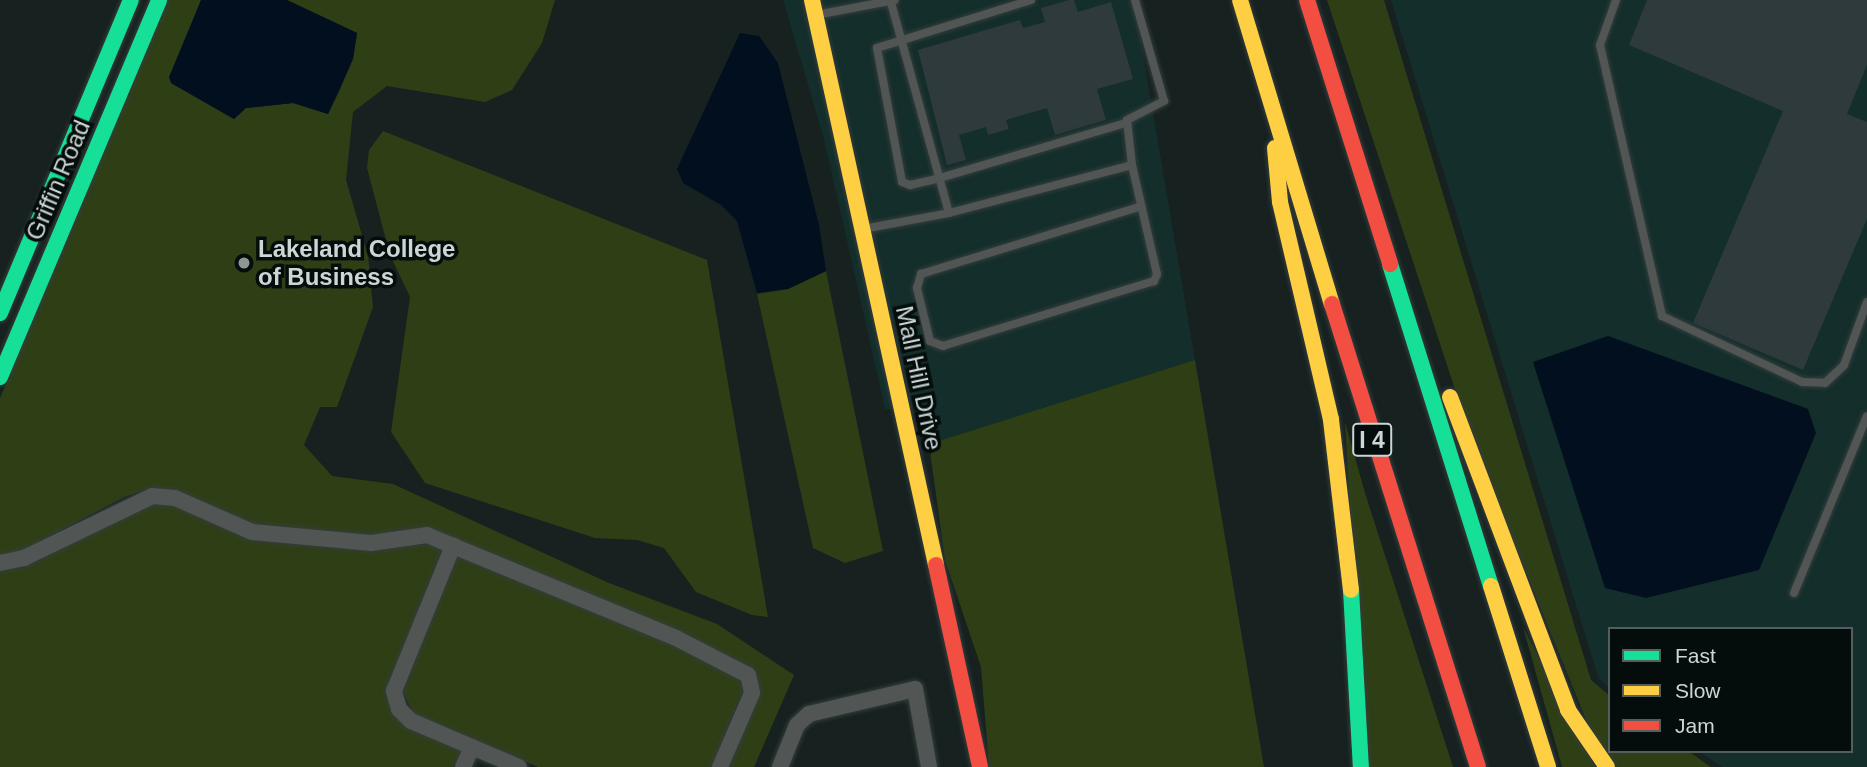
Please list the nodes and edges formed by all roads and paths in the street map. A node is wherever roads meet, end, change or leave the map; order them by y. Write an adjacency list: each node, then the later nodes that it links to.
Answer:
1 (131, 0): 20 (main road, Griffin Road)
2 (159, 0): 21 (main road, Griffin Road)
3 (1031, 0): 10 (lane)
4 (1135, 0): 13 (lane)
5 (1240, 0): 11 (main road, I 4)
6 (1307, 0): 12 (main road)
7 (1615, 0): 19 (lane)
8 (893, 1): 9 (lane); 10 (lane)
9 (813, 8): 18 (main road, Mall Hill Drive)
10 (901, 39): 15 (lane); 15 (lane)
11 (1274, 111): 33 (main road); 34 (main road, I 4)
12 (1344, 115): 35 (main road); 36 (main road)
13 (1126, 123): 14 (lane); 15 (lane)
14 (1132, 165): 16 (lane); 17 (lane)
15 (940, 178): 17 (lane)
16 (1139, 206): 16 (lane)
17 (949, 214): 18 (lane)
18 (863, 229): 32 (main road, Mall Hill Drive)
19 (1867, 302)
20 (0, 313)
21 (0, 377)
22 (1867, 416): 25 (lane)
23 (453, 546): 24 (street); 26 (street); 29 (street)
24 (0, 563)
25 (1794, 593)
26 (472, 747): 27 (street); 28 (street)
27 (463, 767)
28 (519, 767)
29 (720, 767)
30 (780, 767): 31 (street)
31 (929, 767)
32 (980, 767)
33 (1361, 767)
34 (1478, 767)
35 (1548, 767)
36 (1607, 767)

